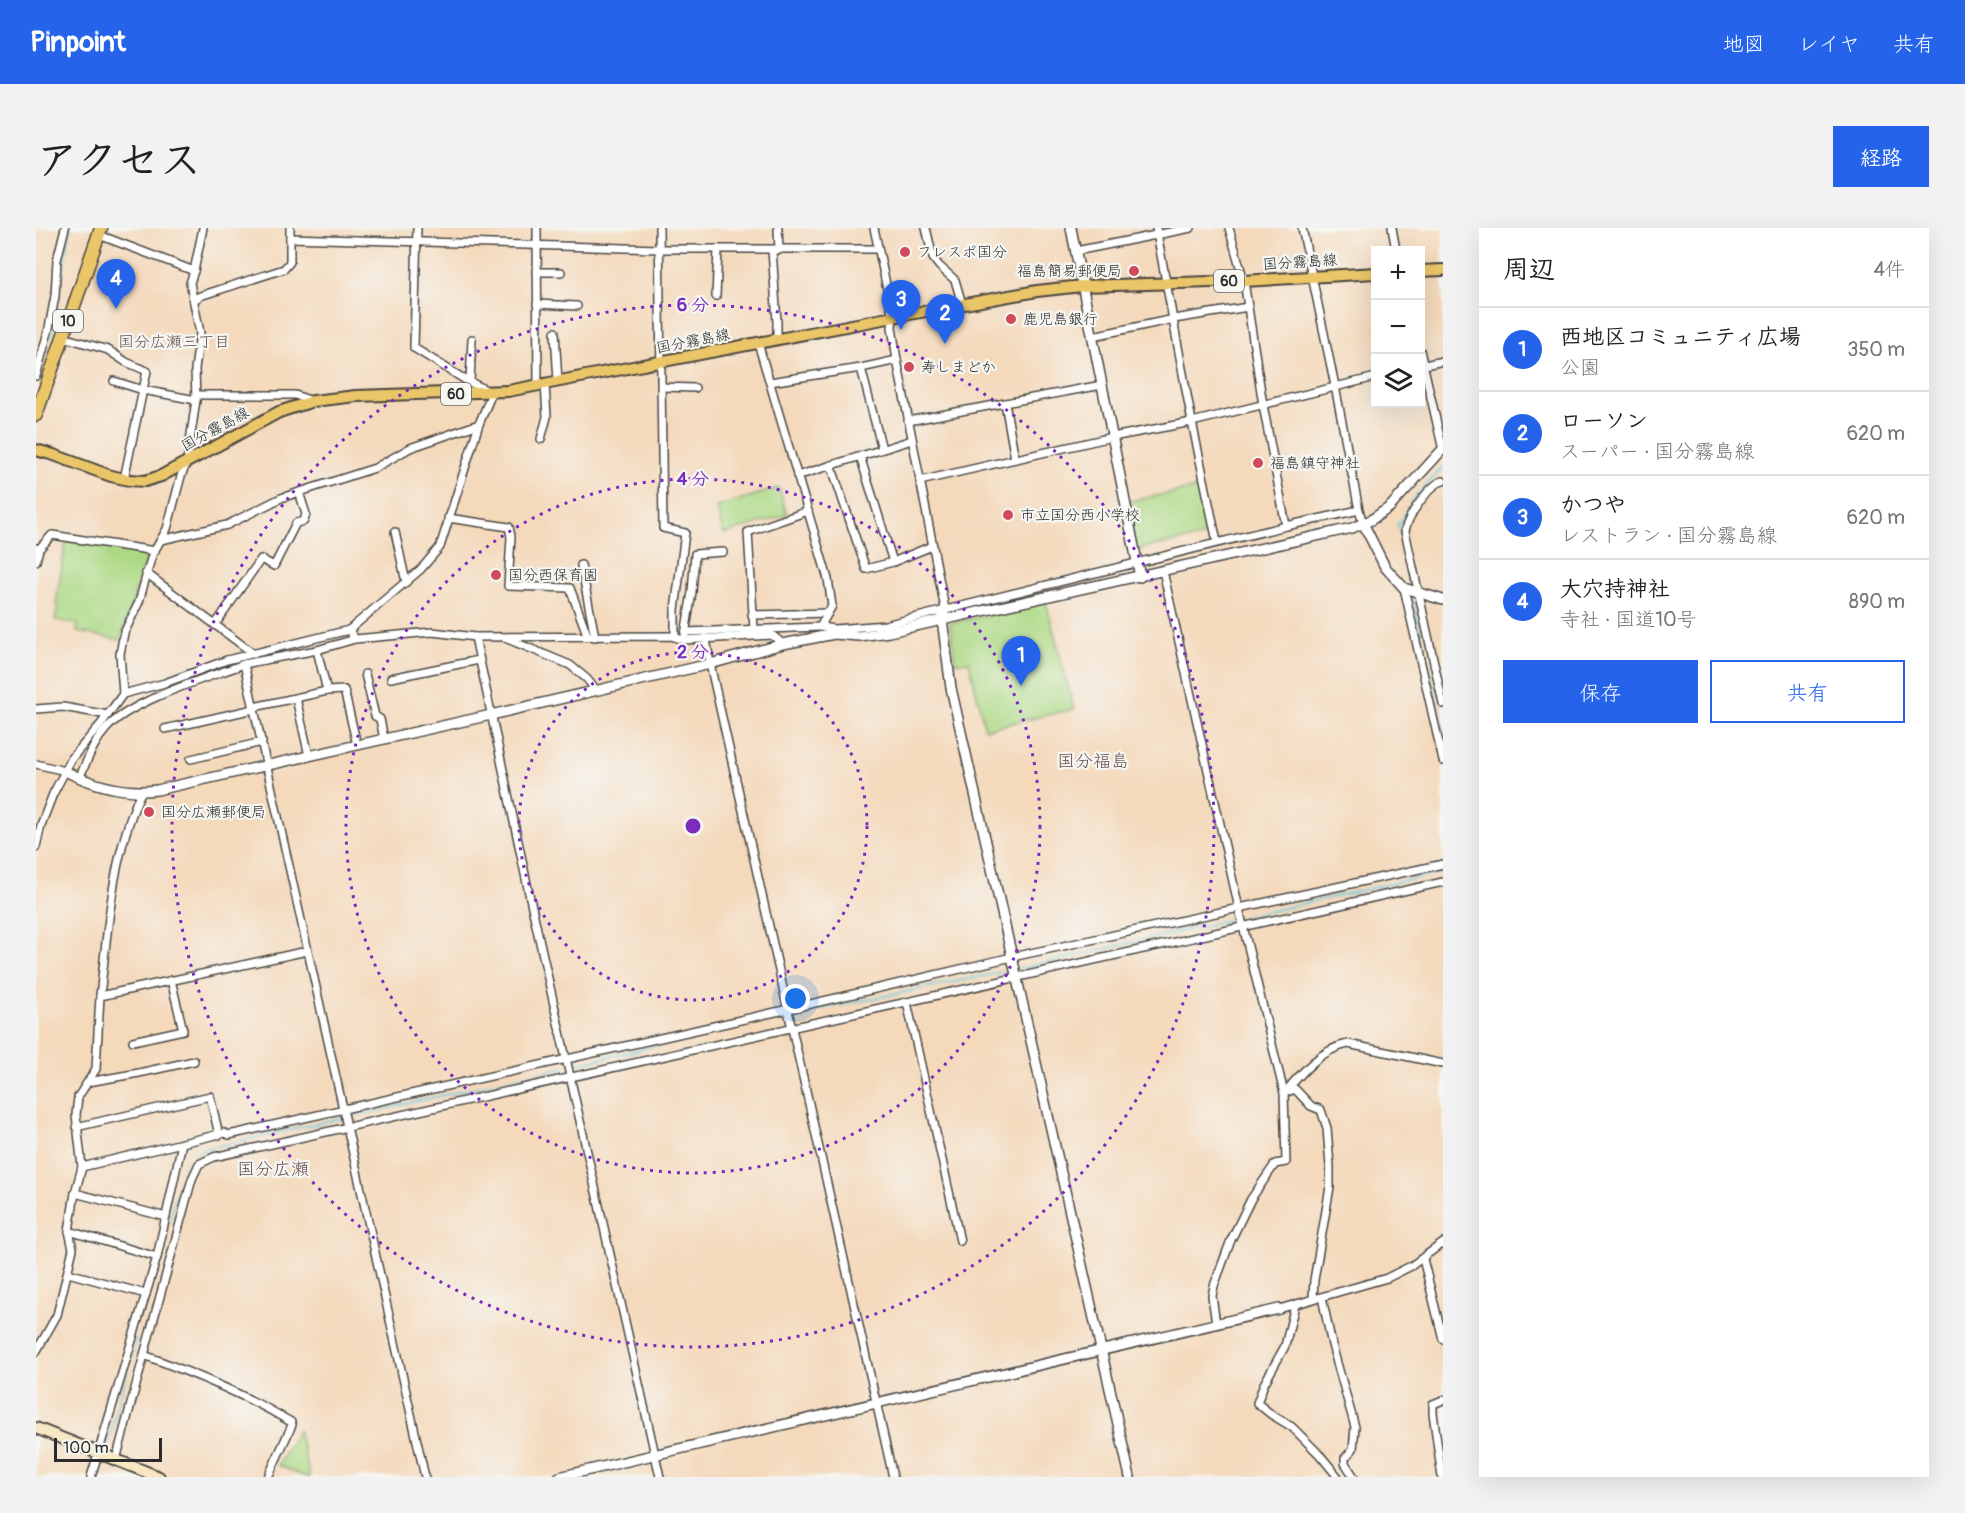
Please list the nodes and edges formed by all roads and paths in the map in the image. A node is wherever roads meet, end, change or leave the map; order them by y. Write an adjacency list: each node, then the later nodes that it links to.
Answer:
1 (65, 228): 50 (street)
2 (203, 228): 27 (street)
3 (290, 228): 17 (street)
4 (417, 228): 18 (street)
5 (537, 228): 19 (street)
6 (659, 228): 21 (street)
7 (778, 228): 24 (street)
8 (874, 228): 23 (street)
9 (926, 228): 39 (street)
10 (1071, 228): 25 (street)
11 (1191, 228): 16 (street)
12 (1229, 228): 33 (street)
13 (1302, 228): 32 (street)
14 (1392, 228): 20 (street)
15 (100, 231): 27 (street); 46 (highway, 10)
16 (1157, 231): 25 (street); 34 (street)
17 (290, 237): 18 (street); 37 (street)
18 (417, 240): 19 (street); 61 (street)
19 (537, 244): 21 (street); 29 (street)
20 (1395, 246)
21 (659, 249): 22 (street); 54 (street)
22 (718, 249): 24 (street); 36 (street)
23 (878, 249): 24 (street); 42 (street)
24 (779, 250): 48 (street)
25 (1076, 251): 35 (street)
26 (1443, 270): 28 (main road)
27 (194, 271): 37 (street)
28 (1425, 271)
29 (537, 272): 30 (street); 38 (street)
30 (561, 272)
31 (1371, 273): 32 (main road, 国分霧島線 / 60)
32 (1312, 276): 33 (main road, 国分霧島線 / 60); 66 (street)
33 (1244, 281): 34 (main road, 国分霧島線 / 60); 41 (street)
34 (1167, 283): 35 (main road, 国分霧島線 / 60); 43 (street)
35 (1082, 286): 39 (main road, 国分霧島線 / 60); 45 (street)
36 (716, 296)
37 (194, 300): 71 (street)
38 (537, 304): 40 (street); 64 (street)
39 (962, 304): 42 (main road, 国分霧島線 / 60)
40 (577, 306)
41 (1248, 307): 43 (street); 74 (street)
42 (893, 317): 48 (main road, 国分霧島線 / 60); 52 (street)
43 (1174, 319): 45 (street); 77 (street)
44 (555, 332): 62 (street)
45 (1093, 336): 65 (street)
46 (63, 337): 51 (highway, 10); 69 (street)
47 (472, 339): 61 (street)
48 (777, 340): 49 (main road, 国分霧島線 / 60)
49 (758, 343): 54 (main road, 国分霧島線 / 60); 63 (street)
50 (44, 347): 51 (street); 58 (street)
51 (57, 353): 75 (highway, 10)
52 (897, 360): 56 (street); 76 (street)
53 (1443, 361): 55 (street)
54 (662, 362): 62 (main road, 国分霧島線 / 60); 67 (street)
55 (1425, 366)
56 (861, 368): 63 (street); 82 (street)
57 (1425, 374): 83 (street)
58 (36, 376)
59 (1371, 377): 66 (street)
60 (114, 381): 69 (street)
61 (470, 382): 70 (street)
62 (558, 382): 64 (main road, 国分霧島線 / 60)
63 (770, 382): 89 (street)
64 (542, 385): 70 (main road, 国分霧島線 / 60); 80 (street)
65 (1102, 385): 73 (street); 79 (street)
66 (1335, 386): 74 (street); 94 (street)
67 (662, 387): 68 (street); 131 (street)
68 (695, 388)
69 (143, 390): 71 (street); 90 (street)
70 (492, 393): 72 (main road, 国分霧島線 / 60); 78 (street)
71 (196, 398): 72 (street); 87 (street)
72 (313, 401): 87 (main road, 国分霧島線 / 60)
73 (1005, 403): 76 (street); 86 (street)
74 (1263, 405): 77 (street); 98 (street)
75 (36, 415)
76 (908, 421): 81 (street)
77 (1192, 422): 79 (street); 101 (street)
78 (479, 424): 93 (street); 96 (street)
79 (1112, 437): 86 (street); 108 (street)
80 (541, 439)
81 (912, 440): 82 (street); 91 (street)
82 (882, 449): 85 (street)
83 (1443, 449): 97 (street)
84 (36, 450): 90 (main road, 国分霧島線 / 60)
85 (860, 456): 88 (street); 107 (street)
86 (1015, 459): 91 (street)
87 (187, 462): 90 (main road, 国分霧島線 / 60); 100 (street)
88 (831, 465): 89 (street); 107 (street)
89 (797, 476): 95 (street)
90 (124, 479)
91 (920, 481): 102 (street)
92 (1443, 481): 115 (street)
93 (299, 492): 100 (street); 121 (street)
94 (1359, 510): 97 (street); 98 (street)
95 (808, 511): 118 (street); 119 (street)
96 (448, 518): 113 (street); 130 (street)
97 (1363, 523): 110 (street); 114 (street)
98 (1286, 526): 101 (street)
99 (394, 532): 113 (street)
100 (161, 540): 104 (street)
101 (1217, 542): 108 (street)
102 (932, 546): 107 (street); 117 (street)
103 (37, 548): 104 (street); 106 (street)
104 (155, 550): 111 (street)
105 (723, 552): 125 (street)
106 (36, 561)
107 (893, 562)
108 (1137, 562): 112 (street); 117 (street)
109 (581, 565): 130 (street)
110 (1163, 571): 112 (street); 167 (street)
111 (146, 573): 121 (street); 145 (street)
112 (1140, 577): 120 (street)
113 (406, 582): 123 (street)
114 (1405, 589): 115 (street); 158 (street)
115 (1419, 594): 116 (street); 147 (street)
116 (1443, 600)
117 (945, 609): 120 (street); 127 (street)
118 (828, 613): 119 (street); 122 (street)
119 (752, 615): 124 (street)
120 (942, 619): 127 (street); 170 (street)
121 (215, 625): 137 (street)
122 (820, 627): 126 (street); 127 (street)
123 (350, 630): 133 (street); 137 (street)
124 (754, 630): 125 (street); 126 (street)
125 (686, 632): 134 (street)
126 (772, 632): 132 (street); 135 (street)
127 (834, 632): 135 (street)
128 (494, 635): 129 (street); 130 (street); 143 (street)
129 (475, 636): 133 (street); 138 (street)
130 (591, 637): 131 (street)
131 (675, 637): 134 (street)
132 (706, 638): 134 (street); 140 (street)
133 (355, 639): 136 (street)
134 (684, 640)
135 (783, 644): 140 (street)
136 (317, 650): 139 (street); 144 (street)
137 (254, 654): 145 (street)
138 (479, 660): 142 (street); 150 (street)
139 (244, 664): 148 (street); 162 (street)
140 (710, 664): 143 (street); 175 (street)
141 (365, 674): 153 (street)
142 (391, 678)
143 (595, 690): 150 (street)
144 (327, 691): 146 (street); 155 (street)
145 (123, 694): 151 (street)
146 (296, 698): 148 (street); 156 (street)
147 (1443, 704)
148 (254, 708): 152 (street); 154 (street)
149 (36, 709): 151 (street)
150 (491, 715): 153 (street); 179 (street)
151 (108, 716): 161 (street)
152 (165, 729)
153 (384, 739): 155 (street)
154 (262, 742): 157 (street); 160 (street)
155 (357, 745): 156 (street)
156 (309, 756): 160 (street)
157 (191, 759)
158 (1443, 761)
159 (36, 764): 161 (street)
160 (267, 765): 163 (street); 169 (street)
161 (65, 771): 162 (street); 164 (street)
162 (79, 778): 163 (street)
163 (141, 792): 173 (street)
164 (36, 847)
165 (1443, 864): 167 (street)
166 (1443, 882): 168 (street)
167 (1239, 910): 168 (street); 170 (street)
168 (1243, 924): 171 (street); 183 (street)
169 (307, 951): 172 (street); 184 (street)
170 (1013, 959): 171 (street); 175 (street)
171 (1017, 978): 174 (street); 205 (street)
172 (171, 980): 173 (street); 177 (street)
173 (100, 996): 182 (street)
174 (907, 1002): 176 (street); 193 (street)
175 (789, 1010): 176 (street); 179 (street)
176 (793, 1025): 181 (street); 209 (street)
177 (133, 1041)
178 (194, 1061): 182 (street)
179 (567, 1062): 181 (street); 184 (street)
180 (1443, 1064): 183 (street)
181 (570, 1076): 185 (street); 211 (street)
182 (87, 1082): 186 (street)
183 (1284, 1093): 200 (street); 203 (street)
184 (344, 1111): 185 (street); 187 (street)
185 (347, 1126): 207 (street); 217 (street)
186 (76, 1127): 187 (street); 189 (street)
187 (219, 1135): 188 (street)
188 (183, 1143): 189 (street); 191 (street)
189 (82, 1167): 190 (street)
190 (75, 1193): 191 (street); 192 (street)
191 (166, 1216): 195 (street)
192 (69, 1231): 195 (street); 197 (street)
193 (960, 1241)
194 (1443, 1243): 196 (street)
195 (157, 1257): 198 (street)
196 (1423, 1258): 199 (street); 204 (street)
197 (68, 1273): 198 (street); 206 (street)
198 (146, 1294): 212 (street)
199 (1322, 1297): 200 (street); 223 (street)
200 (1313, 1298): 201 (street)
201 (1295, 1305): 202 (street); 222 (street)
202 (1279, 1309): 203 (street)
203 (1216, 1324): 205 (street)
204 (1443, 1339)
205 (1101, 1350): 209 (street); 221 (street)
206 (36, 1352)
207 (144, 1355): 213 (street); 216 (street)
208 (1443, 1400): 224 (street)
209 (876, 1402): 211 (street); 220 (street)
210 (36, 1428): 212 (main road)
211 (655, 1454): 218 (street); 219 (street)
212 (100, 1455): 213 (main road); 214 (street)
213 (115, 1460): 215 (main road)
214 (91, 1477)
215 (159, 1477)
216 (268, 1477)
217 (425, 1477)
218 (559, 1477)
219 (660, 1477)
220 (893, 1477)
221 (1130, 1477)
222 (1338, 1477)
223 (1354, 1477)
224 (1442, 1477)

